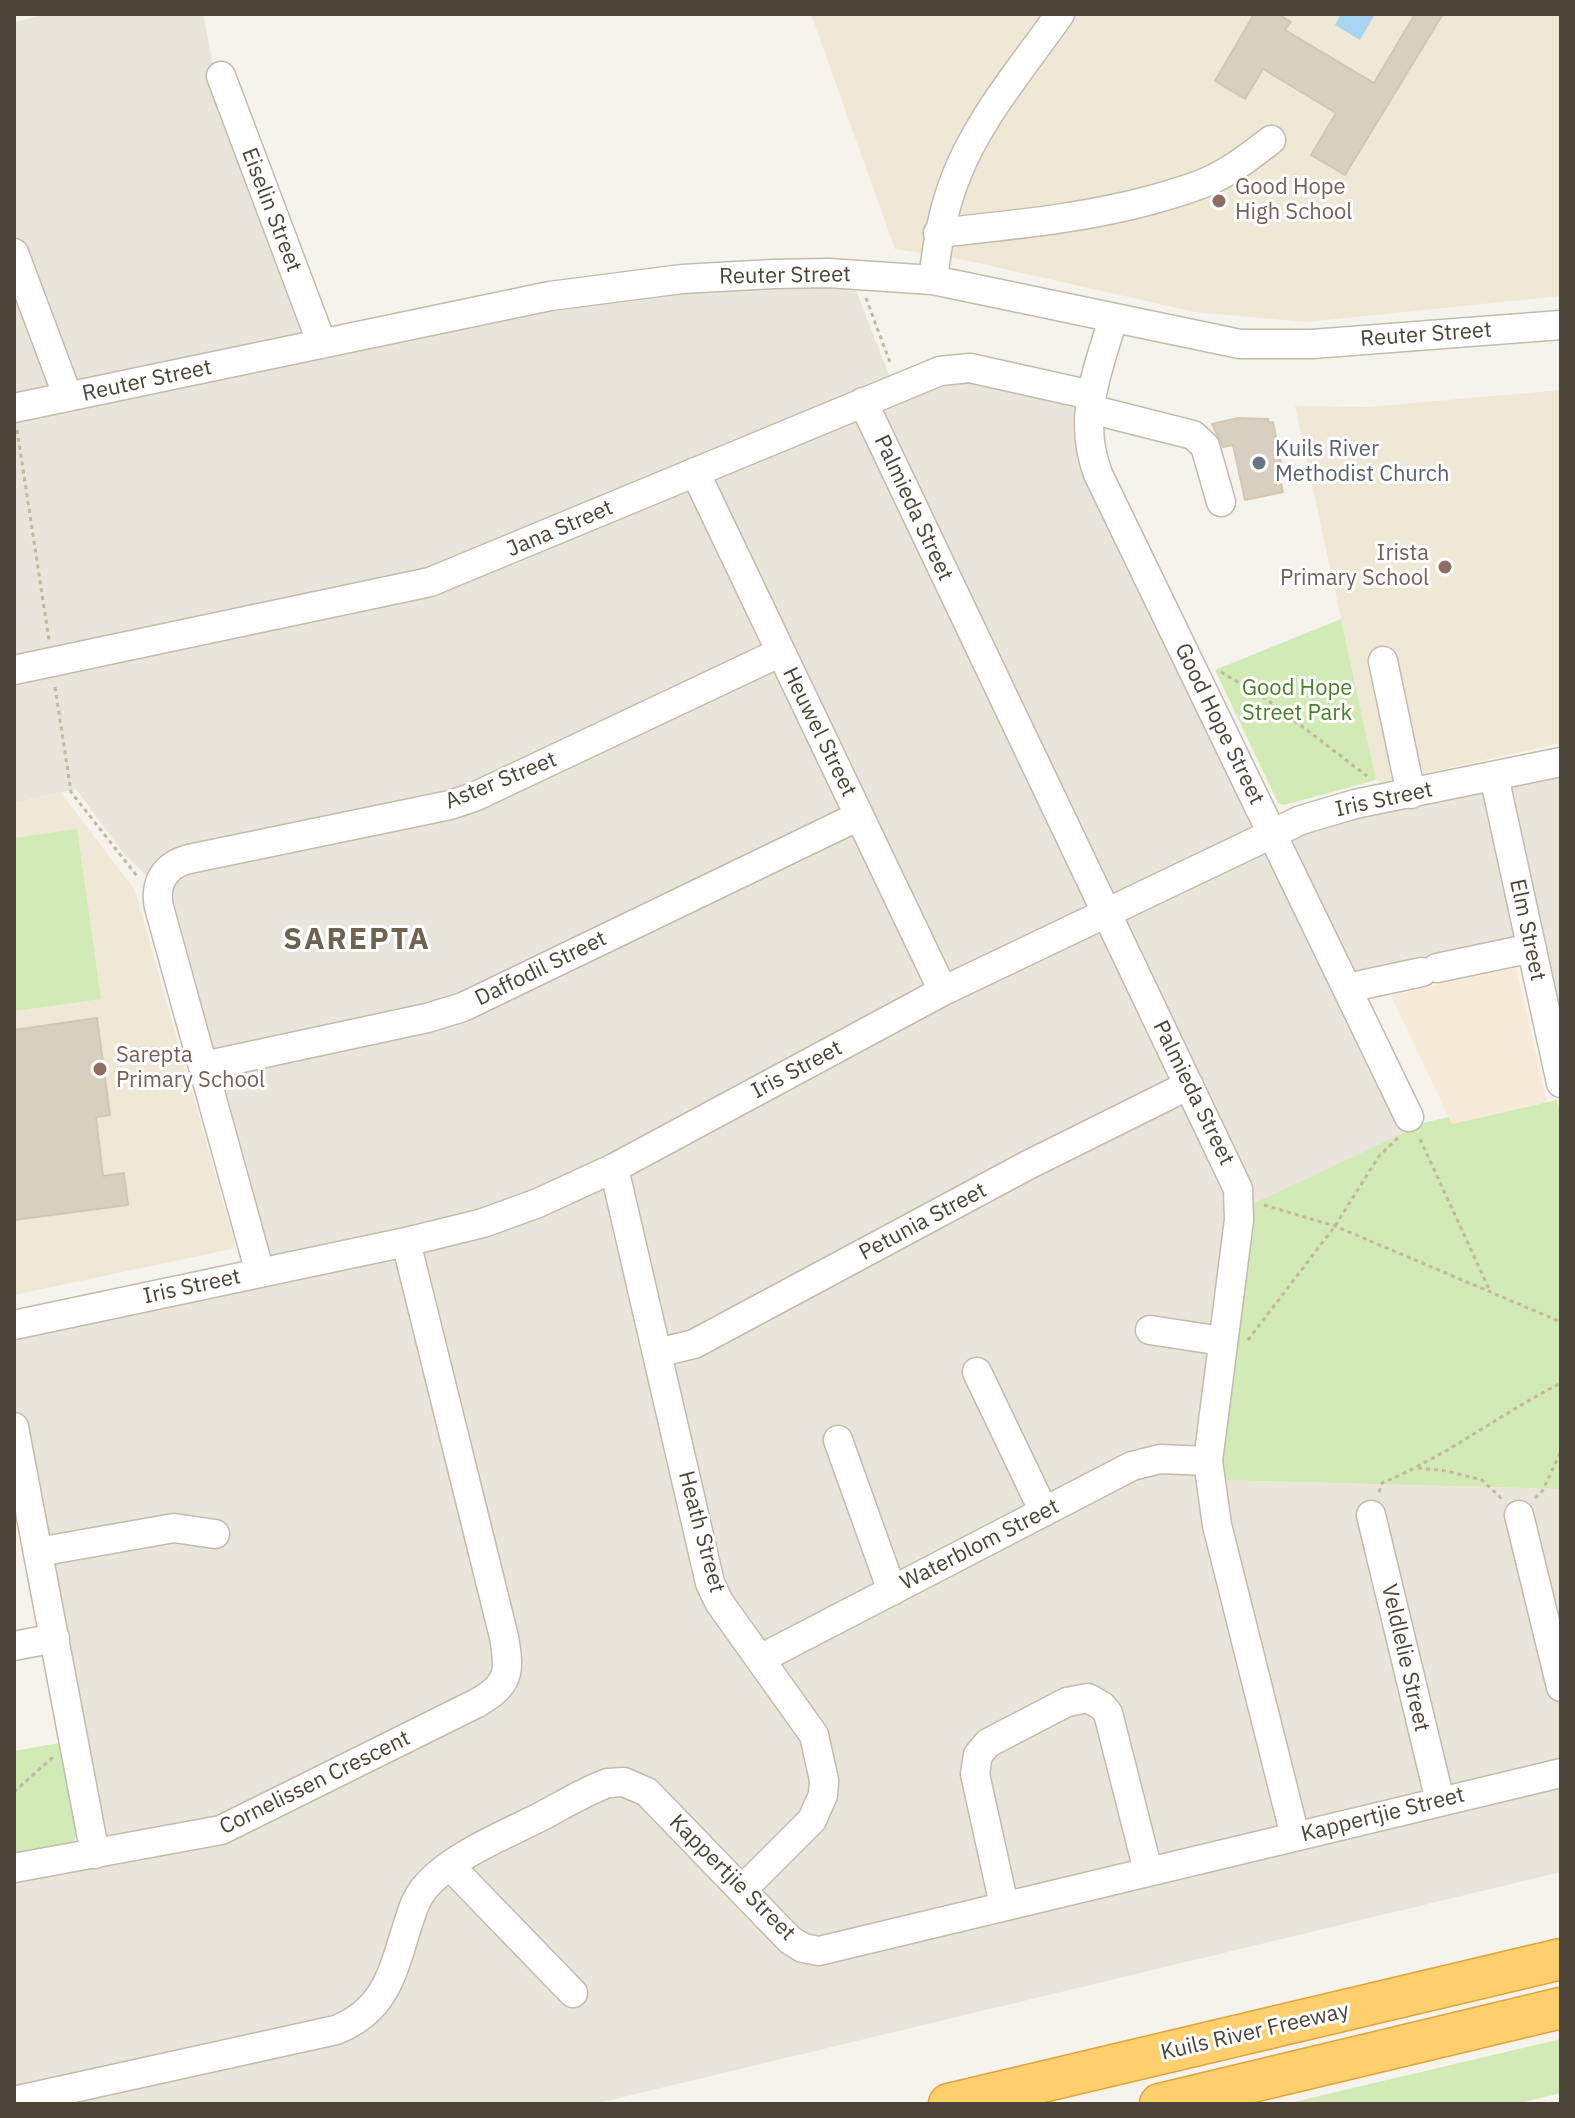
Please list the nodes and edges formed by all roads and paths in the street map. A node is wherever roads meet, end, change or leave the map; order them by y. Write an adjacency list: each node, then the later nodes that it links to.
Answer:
1 (1060, 14): 4 (street)
2 (221, 76): 10 (street, Eiselin Street)
3 (1271, 140): 4 (street)
4 (938, 233): 7 (street)
5 (14, 253): 12 (street)
6 (865, 275): 7 (street, Reuter Street); 10 (street, Reuter Street); 11 (path)
7 (933, 280): 8 (street, Reuter Street)
8 (1113, 319): 9 (street, Reuter Street); 14 (street, Good Hope Street)
9 (1561, 325)
10 (322, 344): 12 (street, Reuter Street)
11 (896, 388): 13 (street, Jana Street); 14 (street, Jana Street)
12 (68, 397): 15 (street, Reuter Street)
13 (863, 402): 16 (street, Jana Street); 28 (street, Palmieda Street)
14 (1090, 402): 17 (street, Jana Street); 27 (street, Good Hope Street)
15 (14, 408)
16 (695, 472): 18 (street, Heuwel Street); 20 (street, Jana Street)
17 (1221, 502)
18 (781, 652): 26 (street, Heuwel Street); 32 (street, Aster Street)
19 (1383, 661): 25 (street)
20 (14, 670)
21 (1218, 670): 24 (path)
22 (1561, 762): 23 (street, Iris Street)
23 (1494, 776): 25 (street, Iris Street); 29 (street, Elm Street)
24 (1377, 784)
25 (1411, 794): 27 (street, Iris Street)
26 (859, 816): 31 (street, Heuwel Street); 32 (street, Daffodil Street)
27 (1272, 833): 28 (street, Iris Street); 30 (street, Good Hope Street)
28 (1106, 913): 31 (street, Iris Street); 34 (street, Palmieda Street)
29 (1532, 948): 30 (street); 33 (street, Elm Street)
30 (1347, 988): 35 (street, Good Hope Street)
31 (943, 991): 36 (street, Iris Street)
32 (204, 1066): 40 (street)
33 (1561, 1083)
34 (1189, 1085): 37 (street, Palmieda Street); 46 (street, Petunia Street)
35 (1409, 1117): 38 (path); 41 (path)
36 (614, 1168): 39 (street, Iris Street); 46 (street, Heath Street)
37 (1240, 1203): 38 (path); 45 (street, Palmieda Street)
38 (1335, 1226): 41 (path); 48 (path)
39 (406, 1242): 40 (street, Iris Street); 70 (street, Cornelissen Crescent)
40 (260, 1273): 43 (street, Iris Street)
41 (1490, 1291): 42 (path)
42 (1561, 1322)
43 (14, 1325)
44 (1150, 1330): 45 (street)
45 (1222, 1341): 48 (street, Palmieda Street)
46 (657, 1353): 63 (street, Heath Street)
47 (977, 1372): 55 (street)
48 (1218, 1372): 53 (street, Palmieda Street)
49 (1561, 1383): 54 (path)
50 (14, 1427): 59 (street)
51 (838, 1440): 60 (street)
52 (1561, 1451): 57 (path)
53 (1208, 1461): 55 (street, Waterblom Street); 69 (street, Palmieda Street)
54 (1418, 1468): 56 (path); 57 (path)
55 (1044, 1512): 60 (street, Waterblom Street)
56 (1371, 1515): 68 (street, Veldlelie Street)
57 (1519, 1515): 64 (street)
58 (215, 1534): 59 (street)
59 (38, 1552): 61 (street)
60 (892, 1591): 63 (street, Waterblom Street)
61 (55, 1638): 62 (street); 65 (street)
62 (14, 1646)
63 (760, 1659): 74 (street, Heath Street)
64 (1561, 1687)
65 (74, 1744): 67 (path); 70 (street)
66 (1561, 1773): 68 (street, Kappertjie Street)
67 (14, 1792)
68 (1440, 1801): 69 (street, Kappertjie Street)
69 (1295, 1836): 73 (street, Kappertjie Street)
70 (95, 1854): 72 (street)
71 (450, 1866): 74 (street, Kappertjie Street); 77 (street); 79 (street, Kappertjie Street)
72 (14, 1868)
73 (1148, 1871): 75 (street, Kappertjie Street); 75 (street)
74 (742, 1890): 75 (street, Kappertjie Street)
75 (1004, 1905)
76 (1561, 1959): 80 (highway, Kuils River Freeway)
77 (573, 1993)
78 (1561, 2008): 81 (highway)
79 (14, 2101)
80 (949, 2104)
81 (1160, 2104)

